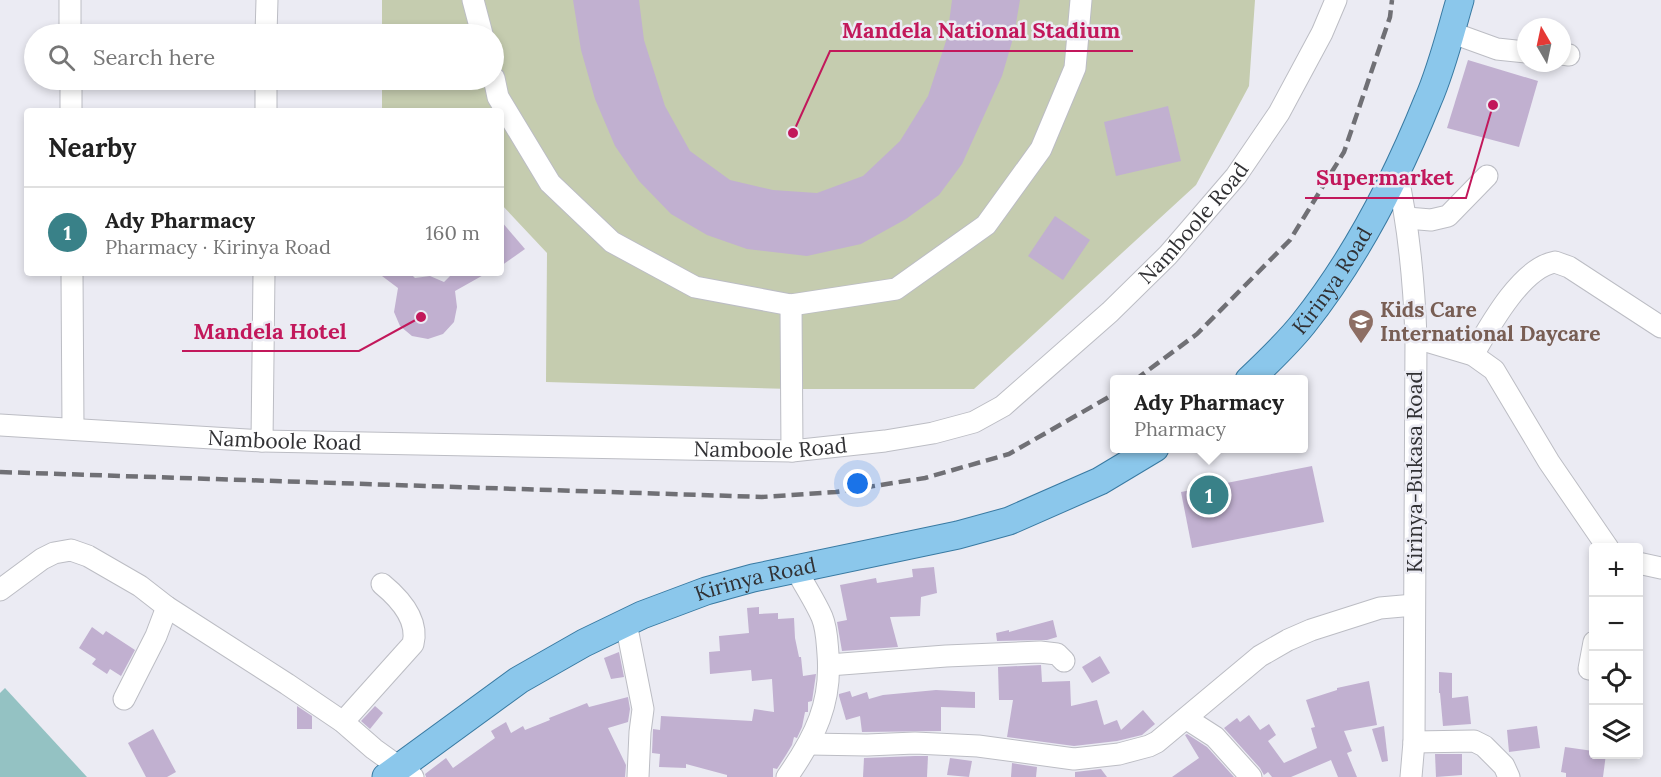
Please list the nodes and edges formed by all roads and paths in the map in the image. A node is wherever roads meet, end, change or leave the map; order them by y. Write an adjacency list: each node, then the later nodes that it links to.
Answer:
1 (70, 0): 7 (street)
2 (267, 0): 8 (street)
3 (473, 0): 9 (street)
4 (1082, 0): 22 (street)
5 (1336, 0): 30 (street, Namboole Road)
6 (1460, 0): 10 (main road, Kirinya Road)
7 (70, 24)
8 (266, 24)
9 (479, 24)
10 (1450, 32): 11 (street); 17 (main road, Kirinya Road)
11 (1517, 51)
12 (71, 90): 15 (street)
13 (266, 90): 16 (street)
14 (497, 90): 22 (street)
15 (71, 108)
16 (266, 108)
17 (1396, 169): 19 (street, Kirinya-Bukasa Road); 26 (main road, Kirinya Road)
18 (1487, 176): 19 (street)
19 (1407, 218): 24 (street, Kirinya-Bukasa Road)
20 (72, 276): 28 (street)
21 (264, 276): 29 (street)
22 (791, 305): 30 (street)
23 (1661, 327): 25 (street)
24 (1416, 338): 25 (street); 38 (street, Kirinya-Bukasa Road)
25 (1473, 355): 32 (street)
26 (1254, 375)
27 (0, 425): 28 (street, Namboole Road)
28 (73, 429): 29 (street, Namboole Road)
29 (262, 441): 30 (street, Namboole Road)
30 (792, 451)
31 (1147, 453): 35 (main road, Kirinya Road)
32 (1605, 543)
33 (1643, 564): 34 (street)
34 (1661, 568)
35 (796, 569): 40 (main road, Kirinya Road); 42 (street)
36 (382, 584): 45 (street)
37 (0, 590): 39 (street)
38 (1414, 605): 44 (street); 46 (street, Kirinya-Bukasa Road)
39 (167, 607): 43 (street); 45 (street)
40 (626, 623): 48 (main road, Kirinya Road); 49 (street)
41 (1064, 661): 42 (street)
42 (829, 665): 47 (street)
43 (124, 699)
44 (1187, 719): 47 (street); 51 (street)
45 (343, 722): 48 (street)
46 (1414, 742): 52 (street, Kirinya-Bukasa Road); 53 (street)
47 (809, 744): 50 (street)
48 (400, 774)
49 (638, 777)
50 (787, 777)
51 (1251, 777)
52 (1411, 777)
53 (1509, 777)

